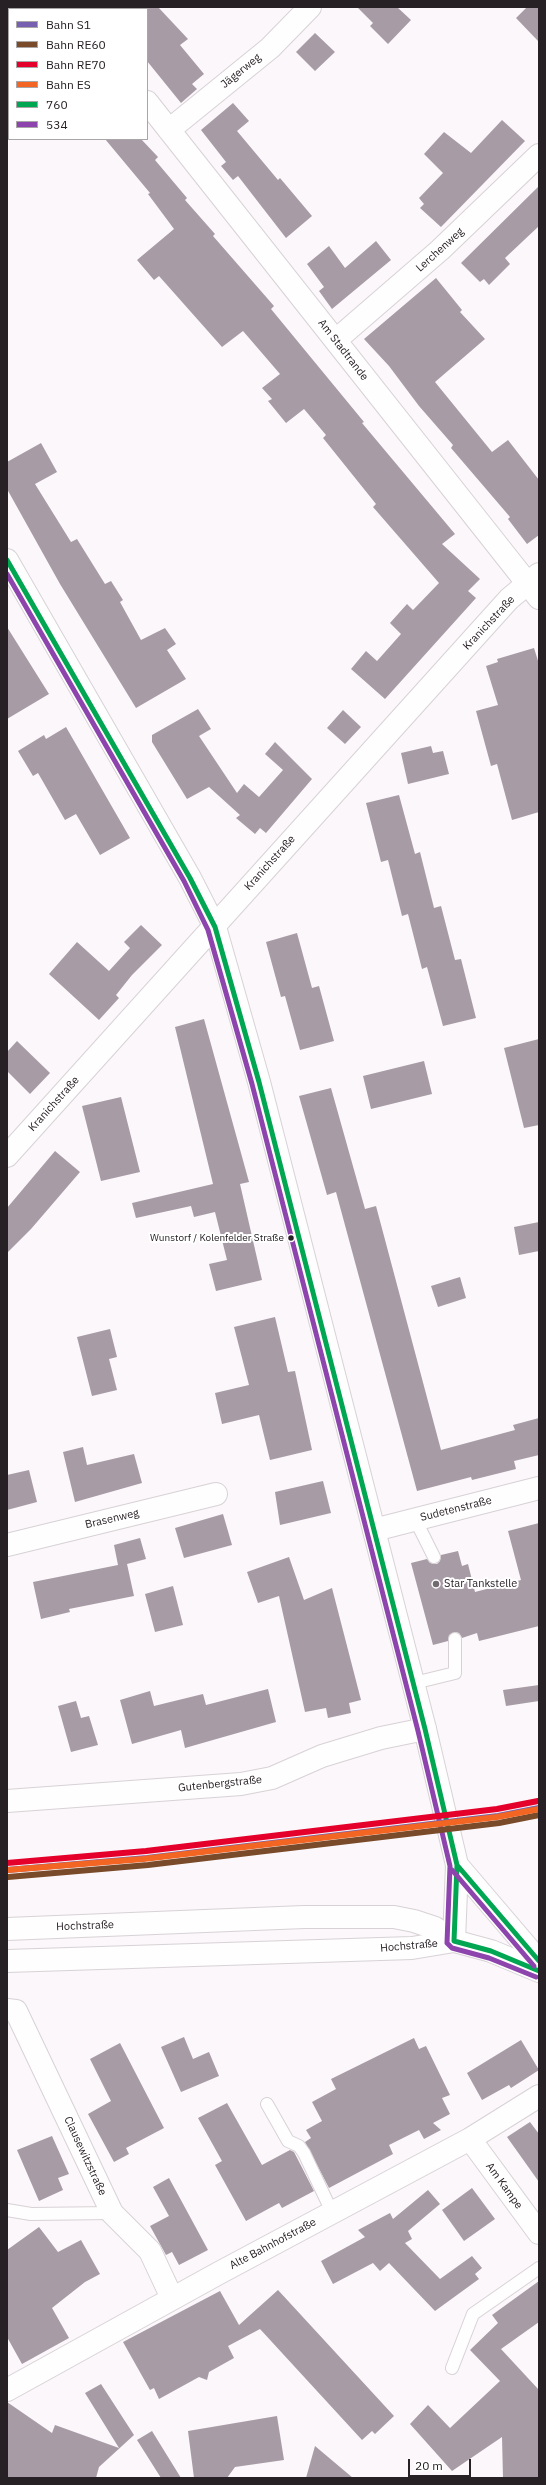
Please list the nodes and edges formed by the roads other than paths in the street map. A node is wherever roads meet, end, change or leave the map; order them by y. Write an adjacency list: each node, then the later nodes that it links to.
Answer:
1 (310, 7): 3 (street, Jägerweg)
2 (148, 103): 3 (street, Am Stadtrande)
3 (169, 130): 5 (street, Am Stadtrande)
4 (539, 154): 5 (street, Lerchenweg)
5 (336, 340): 7 (street, Am Stadtrande)
6 (7, 560): 8 (street)
7 (535, 585): 8 (street, Kranichstraße)
8 (215, 927): 9 (street, Kranichstraße); 13 (street)
9 (7, 1156)
10 (539, 1488): 12 (street, Sudetenstraße)
11 (216, 1494): 14 (street, Brasenweg)
12 (416, 1519): 13 (street, Sudetenstraße); 15 (lane)
13 (374, 1530): 17 (street)
14 (7, 1545)
15 (434, 1557)
16 (455, 1639): 17 (lane)
17 (414, 1683): 18 (street)
18 (425, 1729): 19 (street, Gutenbergstraße); 20 (street)
19 (7, 1801)
20 (458, 1865): 22 (street); 24 (street)
21 (7, 1929): 22 (street, Hochstraße)
22 (454, 1941): 23 (street, Hochstraße); 25 (street)
23 (7, 1961)
24 (539, 1961)
25 (539, 1971)
26 (7, 2010): 32 (street, Clausewitzstraße)
27 (539, 2096): 29 (street, Alte Bahnhofstraße)
28 (267, 2104): 31 (lane)
29 (470, 2139): 31 (street, Alte Bahnhofstraße); 33 (street, Am Kampe)
30 (7, 2210): 32 (lane)
31 (332, 2212): 35 (street, Alte Bahnhofstraße)
32 (112, 2213): 35 (street, Clausewitzstraße)
33 (539, 2233)
34 (539, 2268): 36 (lane)
35 (172, 2298): 37 (street, Alte Bahnhofstraße)
36 (452, 2368)
37 (7, 2390)

